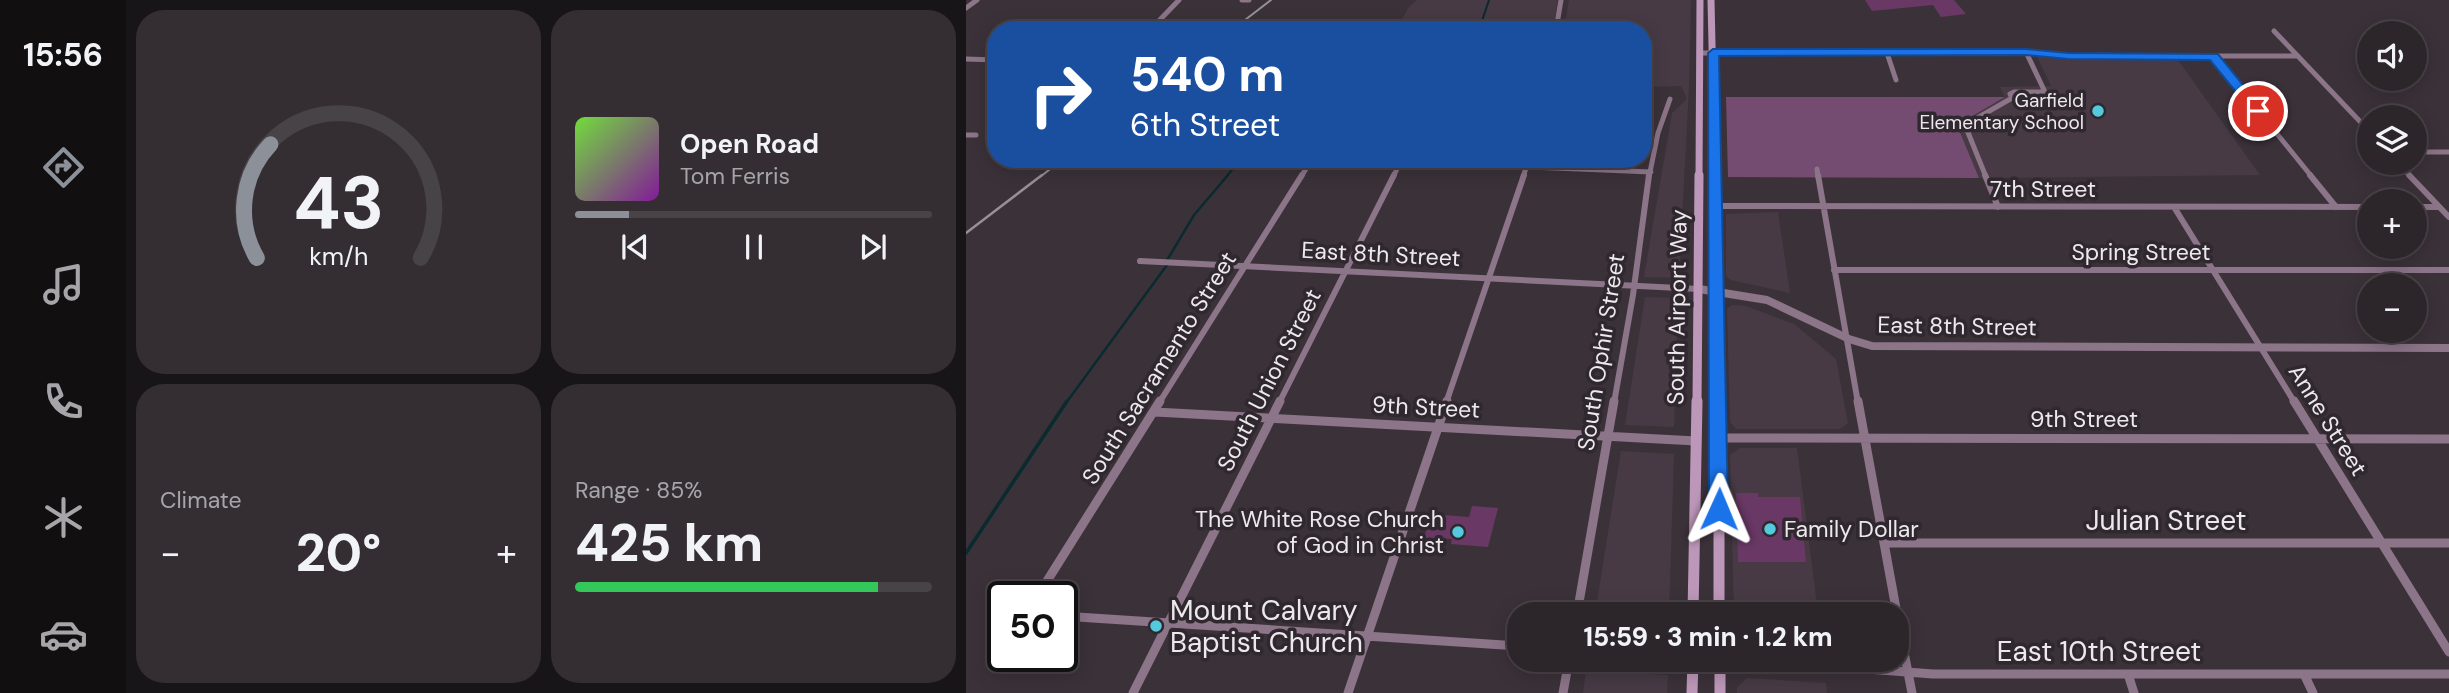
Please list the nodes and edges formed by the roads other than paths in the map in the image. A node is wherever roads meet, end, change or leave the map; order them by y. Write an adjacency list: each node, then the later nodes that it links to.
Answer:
1 (977, 0): 8 (street)
2 (1179, 0): 9 (street)
3 (1242, 0): 4 (street)
4 (1248, 0)
5 (1561, 0): 10 (street)
6 (1700, 0): 14 (main road, South Airport Way)
7 (1711, 0): 15 (main road, South Airport Way)
8 (966, 8)
9 (1159, 21)
10 (1558, 21)
11 (2274, 31): 17 (street)
12 (1887, 52): 13 (street); 15 (street); 20 (street)
13 (2026, 52): 16 (street); 38 (street)
14 (1701, 53): 15 (street); 53 (main road, South Airport Way)
15 (1713, 53): 36 (main road, South Airport Way)
16 (2214, 56): 17 (street); 40 (street)
17 (2298, 56): 22 (street)
18 (966, 59): 19 (street)
19 (987, 60)
20 (1896, 80)
21 (1670, 99): 27 (street, South Ophir Street)
22 (2357, 118)
23 (966, 135): 24 (street)
24 (976, 135)
25 (2427, 152): 26 (street)
26 (2449, 152)
27 (1652, 166)
28 (1306, 168): 46 (street, South Sacramento Street)
29 (1397, 168): 50 (street, South Union Street)
30 (1526, 168): 51 (street)
31 (1596, 168): 34 (street)
32 (1652, 168): 34 (street, South Ophir Street)
33 (1817, 169): 37 (street)
34 (1651, 172): 52 (street, South Ophir Street)
35 (2409, 175): 43 (street)
36 (1716, 206): 37 (street, 7th Street); 54 (main road, South Airport Way)
37 (1822, 206): 38 (street, 7th Street); 47 (street)
38 (1998, 207): 39 (street, 7th Street)
39 (2174, 207): 40 (street, 7th Street); 48 (street, Anne Street)
40 (2336, 207): 41 (street, 7th Street)
41 (2357, 207)
42 (2427, 207): 43 (street)
43 (2440, 207): 44 (street)
44 (2449, 217)
45 (1140, 261): 46 (street, East 8th Street)
46 (1245, 267): 50 (street, East 8th Street); 58 (street, South Sacramento Street)
47 (1834, 270): 48 (street, Spring Street); 55 (street)
48 (2213, 270): 49 (street, Spring Street); 56 (street, Anne Street)
49 (2449, 270)
50 (1346, 272): 51 (street, East 8th Street); 59 (street, South Union Street)
51 (1489, 278): 52 (street, East 8th Street); 60 (street)
52 (1633, 285): 53 (street, East 8th Street); 61 (street, South Ophir Street)
53 (1699, 289): 54 (street, East 8th Street); 66 (main road, South Airport Way)
54 (1714, 291): 55 (street, East 8th Street); 62 (main road, South Airport Way)
55 (1846, 340): 56 (street, East 8th Street); 63 (street)
56 (2261, 348): 57 (street, East 8th Street); 64 (street, Anne Street)
57 (2449, 348)
58 (1155, 412): 59 (street, 9th Street); 70 (street, South Sacramento Street)
59 (1272, 418): 60 (street, 9th Street); 76 (street, South Union Street)
60 (1438, 427): 61 (street, 9th Street); 77 (street)
61 (1608, 437): 66 (street, 9th Street); 71 (street, South Ophir Street)
62 (1720, 438): 63 (street, 9th Street); 73 (main road, South Airport Way)
63 (1864, 438): 64 (street, 9th Street); 67 (street)
64 (2317, 439): 65 (street, 9th Street); 68 (street, Anne Street)
65 (2449, 439)
66 (1696, 441): 72 (main road, South Airport Way)
67 (1884, 543): 68 (street, Julian Street); 74 (street)
68 (2382, 543): 69 (street, Julian Street); 79 (street, Anne Street)
69 (2449, 543)
70 (1047, 581)
71 (1579, 602)
72 (1693, 602)
73 (1719, 602)
74 (1895, 602)
75 (1078, 617): 76 (street)
76 (1169, 622): 77 (street); 88 (street, South Union Street)
77 (1367, 635): 78 (street); 89 (street)
78 (1507, 645)
79 (2449, 652)
80 (1909, 671): 85 (street, East 10th Street)
81 (1567, 672): 90 (street)
82 (1693, 672): 91 (main road)
83 (1720, 672): 92 (main road)
84 (1907, 672): 93 (street)
85 (2128, 674): 86 (street, East 10th Street); 94 (street)
86 (2304, 674): 87 (street, East 10th Street); 95 (street)
87 (2449, 674)
88 (1133, 693)
89 (1348, 693)
90 (1563, 693)
91 (1692, 693)
92 (1720, 693)
93 (1912, 693)
94 (2134, 693)
95 (2313, 693)

